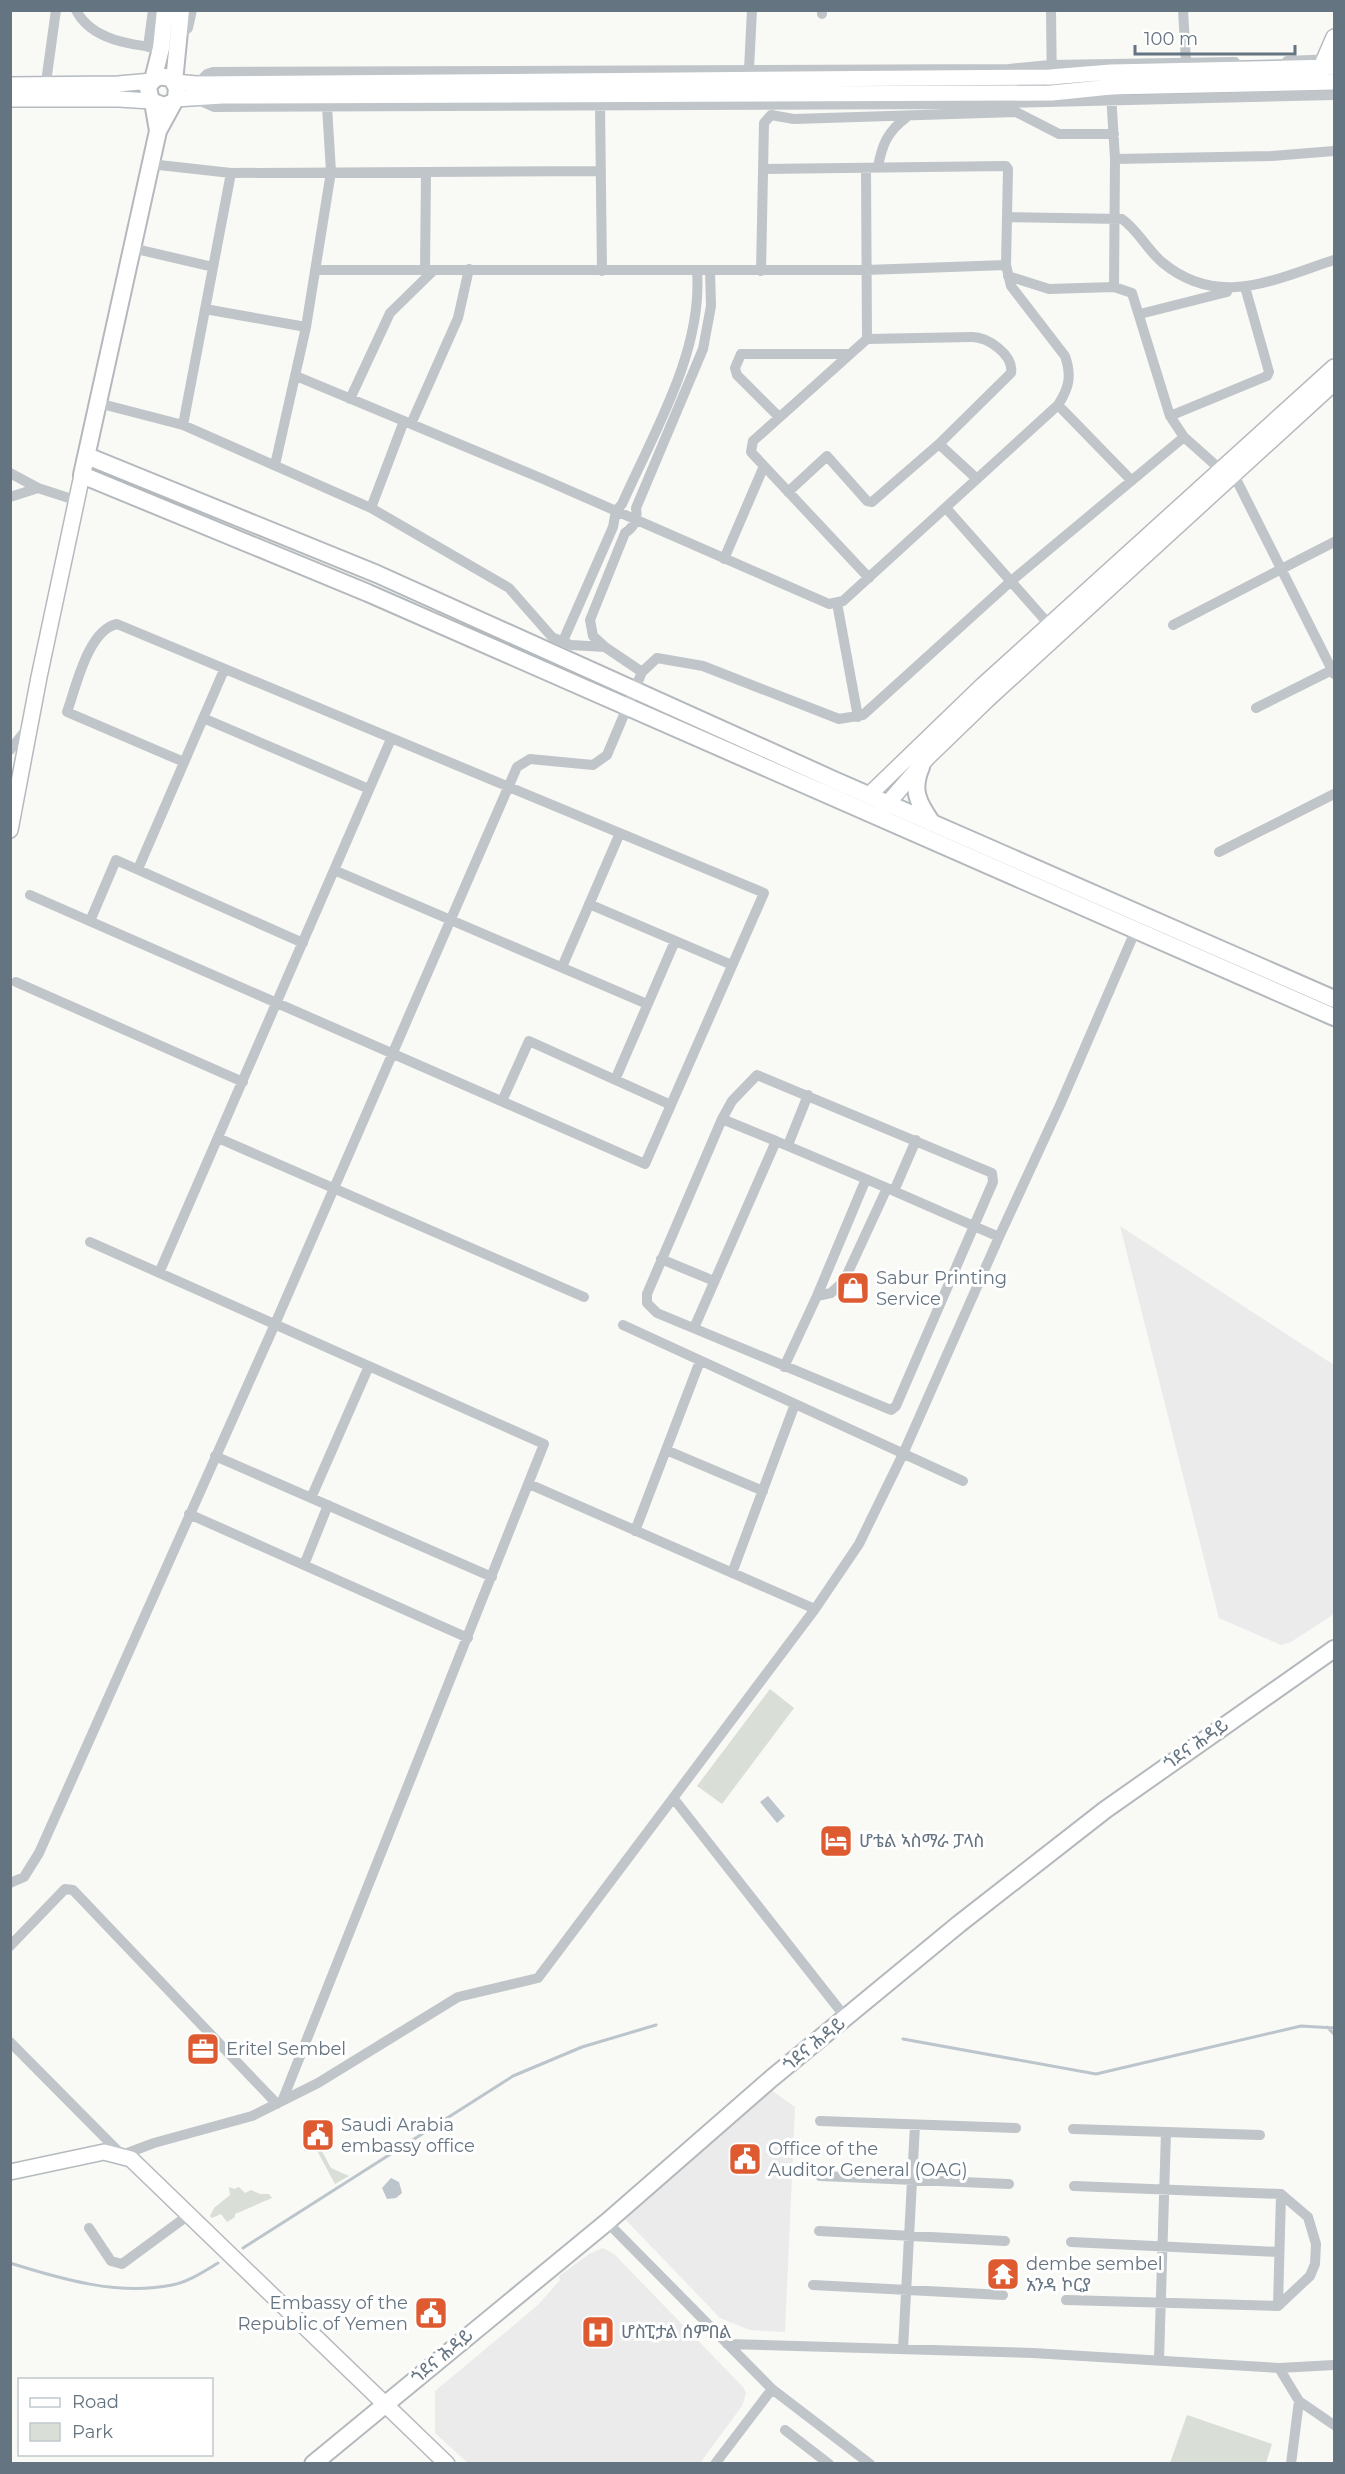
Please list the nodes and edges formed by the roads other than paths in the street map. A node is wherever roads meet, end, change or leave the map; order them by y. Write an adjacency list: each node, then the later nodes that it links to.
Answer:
1 (56, 10): 16 (street)
2 (76, 10): 12 (street)
3 (153, 10): 12 (street)
4 (165, 10): 12 (main road)
5 (181, 10): 10 (main road)
6 (192, 10): 10 (street)
7 (752, 10): 15 (street)
8 (1051, 10): 17 (street)
9 (1184, 10): 13 (street)
10 (178, 36): 19 (main road)
11 (1335, 37): 14 (street)
12 (154, 47): 18 (main road)
13 (1186, 62): 14 (street); 17 (street)
14 (1328, 63): 22 (street)
15 (749, 69): 17 (street); 23 (street)
16 (47, 75)
17 (1051, 78): 22 (street); 23 (street)
18 (152, 80): 19 (main road); 21 (street); 27 (main road)
19 (174, 82): 23 (street); 26 (main road)
20 (1335, 82): 22 (street)
21 (10, 85)
22 (1111, 86): 24 (street); 29 (street); 32 (street)
23 (196, 91): 26 (street); 28 (street)
24 (1335, 95)
25 (10, 99): 27 (street)
26 (174, 101): 27 (main road); 31 (main road)
27 (152, 102): 31 (main road)
28 (327, 106): 29 (street); 41 (street)
29 (600, 106): 39 (street)
30 (907, 116): 32 (street); 36 (street); 38 (street)
31 (158, 131): 35 (main road)
32 (1114, 134): 34 (street)
33 (1335, 151): 34 (street)
34 (1115, 159): 44 (street)
35 (150, 164): 40 (street); 45 (main road)
36 (878, 167): 37 (street); 43 (street)
37 (866, 168): 38 (street); 53 (street)
38 (764, 169): 56 (street)
39 (601, 171): 42 (street); 55 (street)
40 (231, 172): 41 (street); 47 (street)
41 (332, 172): 42 (street); 49 (street)
42 (426, 173): 50 (street)
43 (1007, 217): 44 (street); 54 (street)
44 (1113, 217): 57 (street); 58 (street)
45 (132, 248): 47 (street); 68 (main road)
46 (1335, 260): 58 (street)
47 (213, 267): 59 (street)
48 (469, 269): 50 (street); 55 (street); 72 (street)
49 (316, 270): 50 (street); 61 (street)
50 (430, 270): 67 (street)
51 (697, 270): 52 (street); 55 (street); 90 (street)
52 (710, 270): 56 (street); 91 (street)
53 (866, 270): 54 (street); 56 (street); 62 (street)
54 (1007, 270): 57 (street); 69 (street)
55 (602, 271)
56 (761, 271)
57 (1114, 287): 60 (street)
58 (1243, 288): 60 (street); 70 (street)
59 (205, 309): 61 (street); 73 (street)
60 (1140, 314): 70 (street)
61 (306, 327): 65 (street)
62 (867, 339): 63 (street); 75 (street)
63 (848, 354): 71 (street); 71 (street)
64 (1335, 367): 79 (street)
65 (296, 376): 67 (street); 77 (street)
66 (1335, 383): 79 (street)
67 (350, 399): 72 (street)
68 (98, 403): 73 (street); 76 (main road)
69 (1058, 405): 82 (street); 83 (street)
70 (1170, 416): 74 (street)
71 (779, 417): 78 (street)
72 (407, 423): 88 (street); 90 (street)
73 (183, 425): 77 (street)
74 (1184, 437): 79 (street); 83 (street)
75 (939, 444): 82 (street); 85 (street)
76 (87, 456): 81 (main road); 105 (main road)
77 (275, 465): 88 (street)
78 (764, 466): 85 (street); 93 (street)
79 (1227, 472): 94 (street); 99 (street)
80 (10, 473): 84 (street)
81 (82, 475): 87 (street); 106 (main road)
82 (977, 479): 89 (street)
83 (1131, 480): 96 (street)
84 (38, 488): 86 (street); 87 (street)
85 (788, 492): 95 (street)
86 (10, 497)
87 (78, 501): 110 (street)
88 (371, 508): 100 (street)
89 (946, 508): 95 (street); 96 (street)
90 (616, 511): 91 (street); 100 (street)
91 (636, 520): 93 (street); 101 (street)
92 (1335, 542): 94 (street)
93 (724, 559): 97 (street)
94 (1280, 569): 98 (street); 103 (street)
95 (869, 578): 97 (street)
96 (1010, 582): 99 (street); 108 (street)
97 (837, 603): 108 (street)
98 (1173, 625)
99 (1054, 629): 114 (street); 118 (street)
100 (563, 641): 101 (street)
101 (605, 647): 104 (street)
102 (224, 670): 109 (street); 111 (street); 113 (street)
103 (1334, 671): 107 (street)
104 (642, 672): 105 (street); 108 (street)
105 (634, 691): 106 (street); 118 (main road)
106 (627, 708): 115 (street); 120 (main road)
107 (1256, 708)
108 (858, 717)
109 (203, 718): 113 (street); 116 (street)
110 (30, 727): 112 (street); 122 (street)
111 (391, 739): 115 (street); 116 (street)
112 (10, 750)
113 (184, 762): 125 (street)
114 (921, 767): 119 (street); 121 (main road)
115 (509, 787): 123 (street); 129 (street)
116 (369, 789): 126 (street)
117 (1335, 794): 124 (street)
118 (869, 795): 119 (main road)
119 (888, 803): 120 (street); 121 (main road)
120 (877, 816): 131 (main road)
121 (932, 823): 131 (main road)
122 (10, 830)
123 (620, 833): 128 (street); 134 (street)
124 (1219, 852)
125 (138, 869): 130 (street); 133 (street)
126 (334, 870): 129 (street); 133 (street)
127 (30, 895): 130 (street)
128 (589, 904): 132 (street); 135 (street)
129 (450, 920): 135 (street); 141 (street)
130 (90, 921): 138 (street)
131 (1139, 923): 137 (main road); 140 (main road); 156 (street)
132 (675, 940): 134 (street); 139 (street)
133 (303, 943): 138 (street)
134 (732, 965): 146 (street)
135 (562, 967): 139 (street)
136 (16, 982): 143 (street)
137 (1335, 999)
138 (277, 1003): 141 (street); 143 (street)
139 (647, 1004): 142 (street)
140 (1335, 1017)
141 (391, 1053): 145 (street); 153 (street)
142 (615, 1080): 145 (street); 146 (street)
143 (243, 1082): 148 (street)
144 (808, 1095): 147 (street); 149 (street); 151 (street)
145 (502, 1101): 146 (street)
146 (671, 1105)
147 (722, 1119): 150 (street); 158 (street)
148 (218, 1138): 153 (street); 159 (street)
149 (916, 1140): 154 (street); 155 (street)
150 (776, 1141): 151 (street); 160 (street)
151 (788, 1145): 152 (street)
152 (866, 1179): 154 (street); 161 (street)
153 (333, 1188): 162 (street); 163 (street)
154 (891, 1189): 155 (street); 161 (street)
155 (974, 1226): 156 (street); 168 (street)
156 (999, 1237): 171 (street)
157 (90, 1242): 159 (street)
158 (661, 1259): 160 (street); 165 (street)
159 (159, 1273): 163 (street)
160 (714, 1281): 165 (street)
161 (817, 1296): 168 (street)
162 (584, 1297)
163 (275, 1324): 167 (street); 172 (street)
164 (623, 1325): 166 (street)
165 (694, 1328): 168 (street)
166 (700, 1360): 169 (street); 170 (street)
167 (369, 1366): 174 (street); 176 (street)
168 (784, 1367)
169 (795, 1404): 171 (street); 175 (street)
170 (666, 1450): 175 (street); 179 (street)
171 (903, 1454): 173 (street); 183 (street)
172 (215, 1456): 176 (street); 178 (street)
173 (963, 1481)
174 (529, 1484): 179 (street); 182 (street)
175 (763, 1491): 181 (street)
176 (311, 1498): 177 (street)
177 (328, 1505): 180 (street); 182 (street)
178 (189, 1514): 180 (street); 187 (street)
179 (635, 1531): 181 (street)
180 (304, 1565): 184 (street)
181 (732, 1573): 183 (street)
182 (492, 1577): 184 (street)
183 (815, 1610): 186 (street)
184 (468, 1638): 191 (street)
185 (1335, 1649): 189 (main road, ጎደና ሕዳይ)
186 (674, 1799): 189 (street); 191 (street)
187 (10, 1883)
188 (10, 1946): 191 (street)
189 (846, 2018): 207 (main road, ጎደና ሕዳይ)
190 (10, 2042): 198 (street)
191 (280, 2101): 198 (street)
192 (820, 2121): 193 (street)
193 (915, 2126): 194 (street); 201 (street)
194 (1016, 2128)
195 (1072, 2129): 196 (street)
196 (1166, 2132): 197 (street); 204 (street)
197 (1260, 2136)
198 (122, 2155): 199 (street); 206 (street)
199 (10, 2172)
200 (820, 2176): 201 (street)
201 (913, 2181): 202 (street); 210 (street)
202 (1010, 2184)
203 (1074, 2186): 204 (street)
204 (1164, 2189): 205 (street); 213 (street)
205 (1281, 2194): 214 (street); 220 (street)
206 (190, 2214): 208 (street); 228 (street)
207 (607, 2222): 221 (street); 228 (main road, ጎደና ሕዳይ)
208 (89, 2228)
209 (819, 2231): 210 (street)
210 (910, 2235): 211 (street); 216 (street)
211 (1005, 2241)
212 (1071, 2242): 213 (street)
213 (1163, 2246): 214 (street); 219 (street)
214 (1278, 2252): 220 (street)
215 (813, 2285): 216 (street)
216 (906, 2291): 217 (street); 222 (street)
217 (1004, 2295)
218 (1066, 2300): 219 (street)
219 (1161, 2303): 220 (street); 223 (street)
220 (1278, 2306)
221 (727, 2344): 222 (street); 226 (street)
222 (903, 2349): 223 (street)
223 (1159, 2360): 225 (street)
224 (1335, 2365): 225 (street)
225 (1279, 2368): 227 (street)
226 (772, 2389): 233 (street); 235 (street)
227 (1299, 2401): 229 (street); 236 (street)
228 (385, 2403): 231 (main road, ጎደና ሕዳይ); 232 (street)
229 (1335, 2425)
230 (785, 2430): 234 (street)
231 (313, 2463)
232 (447, 2463)
233 (715, 2463)
234 (829, 2463)
235 (870, 2463)
236 (1291, 2463)

